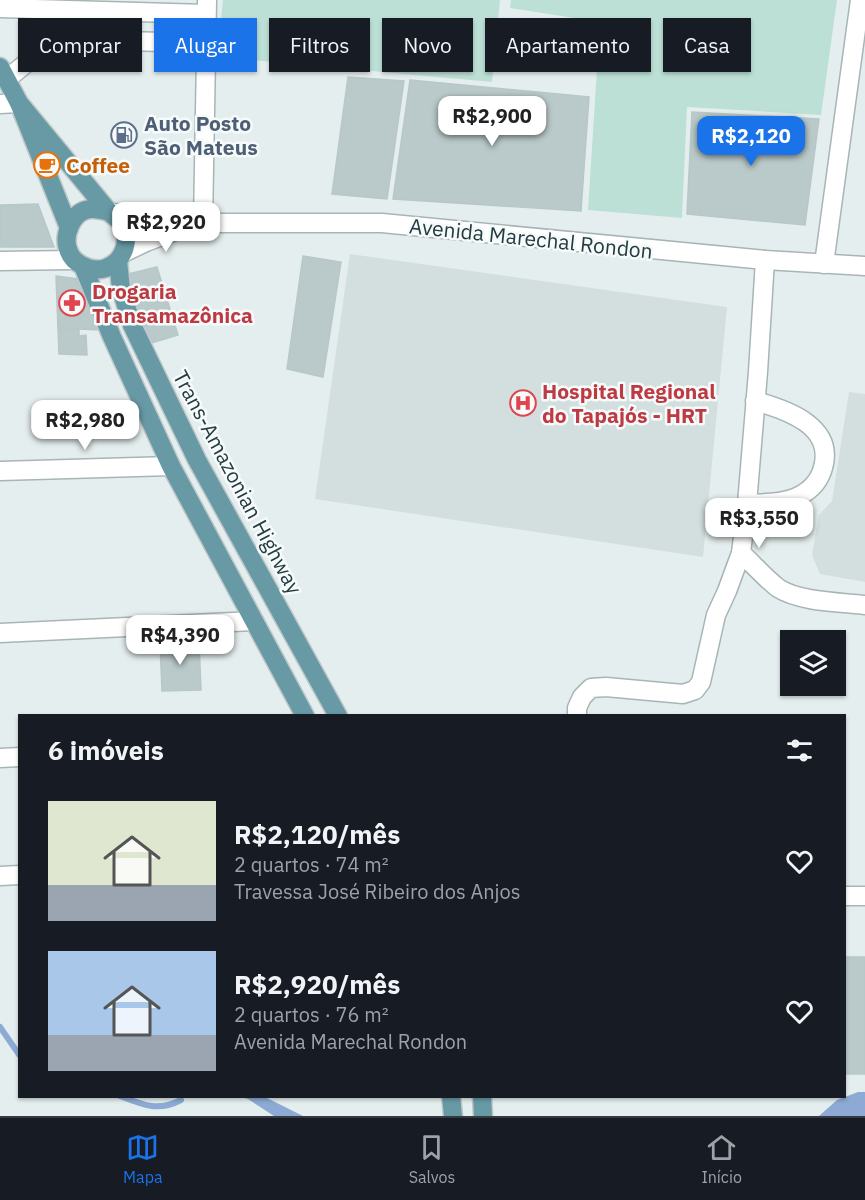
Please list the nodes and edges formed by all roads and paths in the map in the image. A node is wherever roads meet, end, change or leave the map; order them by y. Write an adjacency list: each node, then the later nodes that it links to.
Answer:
1 (860, 0): 18 (street)
2 (206, 7): 4 (street)
3 (0, 8): 4 (street)
4 (89, 11): 5 (street)
5 (89, 18)
6 (18, 66): 8 (street)
7 (205, 72): 12 (street)
8 (4, 73): 9 (main road)
9 (19, 103): 10 (street); 11 (main road); 13 (main road)
10 (0, 104)
11 (109, 212): 12 (street, Avenida Marechal Rondon); 13 (main road); 14 (main road)
12 (200, 223): 14 (street, Avenida Marechal Rondon); 15 (street, Avenida Marechal Rondon)
13 (69, 228): 17 (main road)
14 (120, 257): 17 (main road); 29 (main road, Trans-Amazonian Highway)
15 (765, 260): 18 (street, Avenida Marechal Rondon); 20 (street)
16 (0, 261): 17 (street)
17 (79, 263): 21 (main road)
18 (824, 264): 19 (street, Avenida Marechal Rondon)
19 (865, 266)
20 (755, 401): 23 (street); 23 (street)
21 (171, 466): 22 (street); 26 (main road)
22 (0, 471)
23 (747, 504): 24 (street)
24 (741, 553): 25 (street); 30 (street)
25 (865, 605)
26 (254, 621): 27 (street); 28 (main road)
27 (0, 633)
28 (304, 714)
29 (338, 714)
30 (577, 714)
31 (18, 757): 32 (street)
32 (0, 758)
33 (18, 875): 34 (street)
34 (0, 876)
35 (846, 896): 36 (street)
36 (865, 896)
37 (451, 1098): 39 (main road)
38 (482, 1098): 40 (main road)
39 (453, 1116)
40 (483, 1116)

